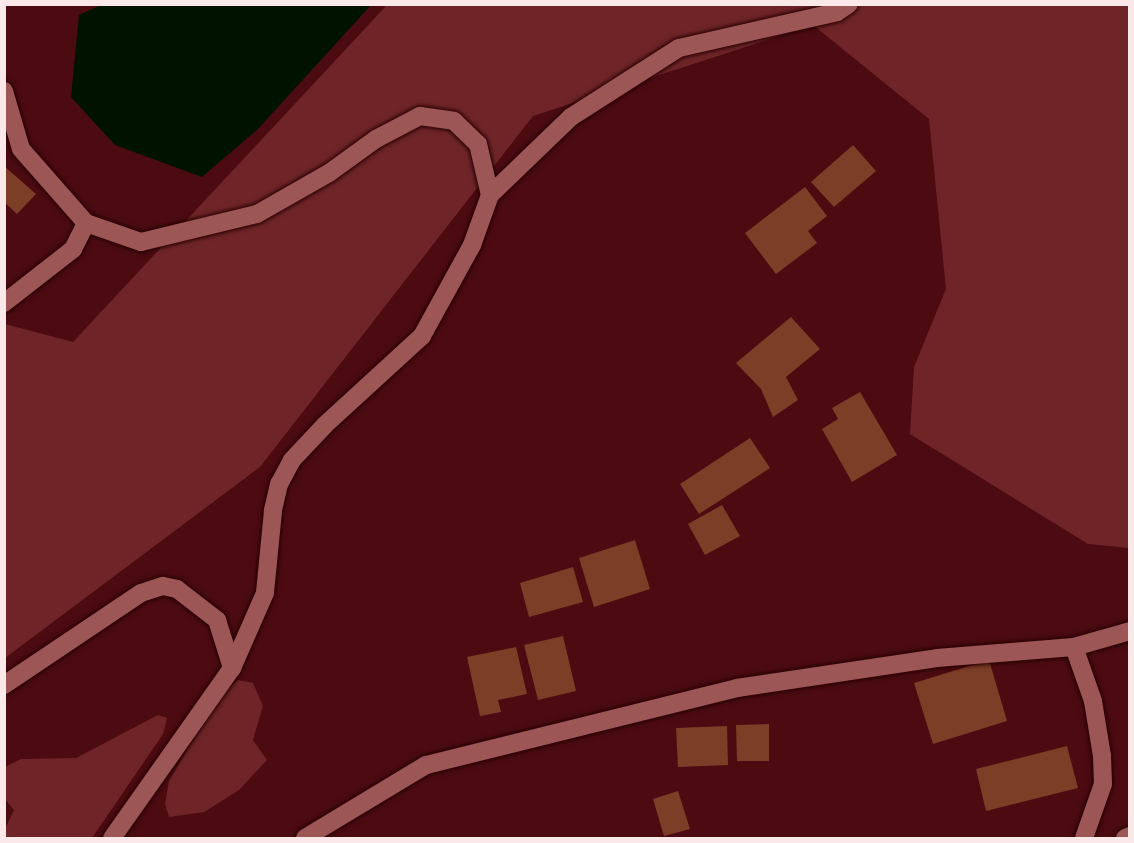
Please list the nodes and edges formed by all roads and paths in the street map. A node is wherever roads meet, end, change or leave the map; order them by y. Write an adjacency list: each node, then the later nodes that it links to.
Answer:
1 (849, 4): 3 (street)
2 (4, 91): 4 (street)
3 (490, 195): 4 (street); 8 (street)
4 (86, 223): 5 (street)
5 (4, 303)
6 (1130, 631): 7 (street)
7 (1074, 647): 12 (street); 13 (street)
8 (232, 668): 9 (street); 11 (street)
9 (4, 685)
10 (1130, 836): 14 (street)
11 (112, 838)
12 (305, 838)
13 (1084, 838)
14 (1125, 838)

